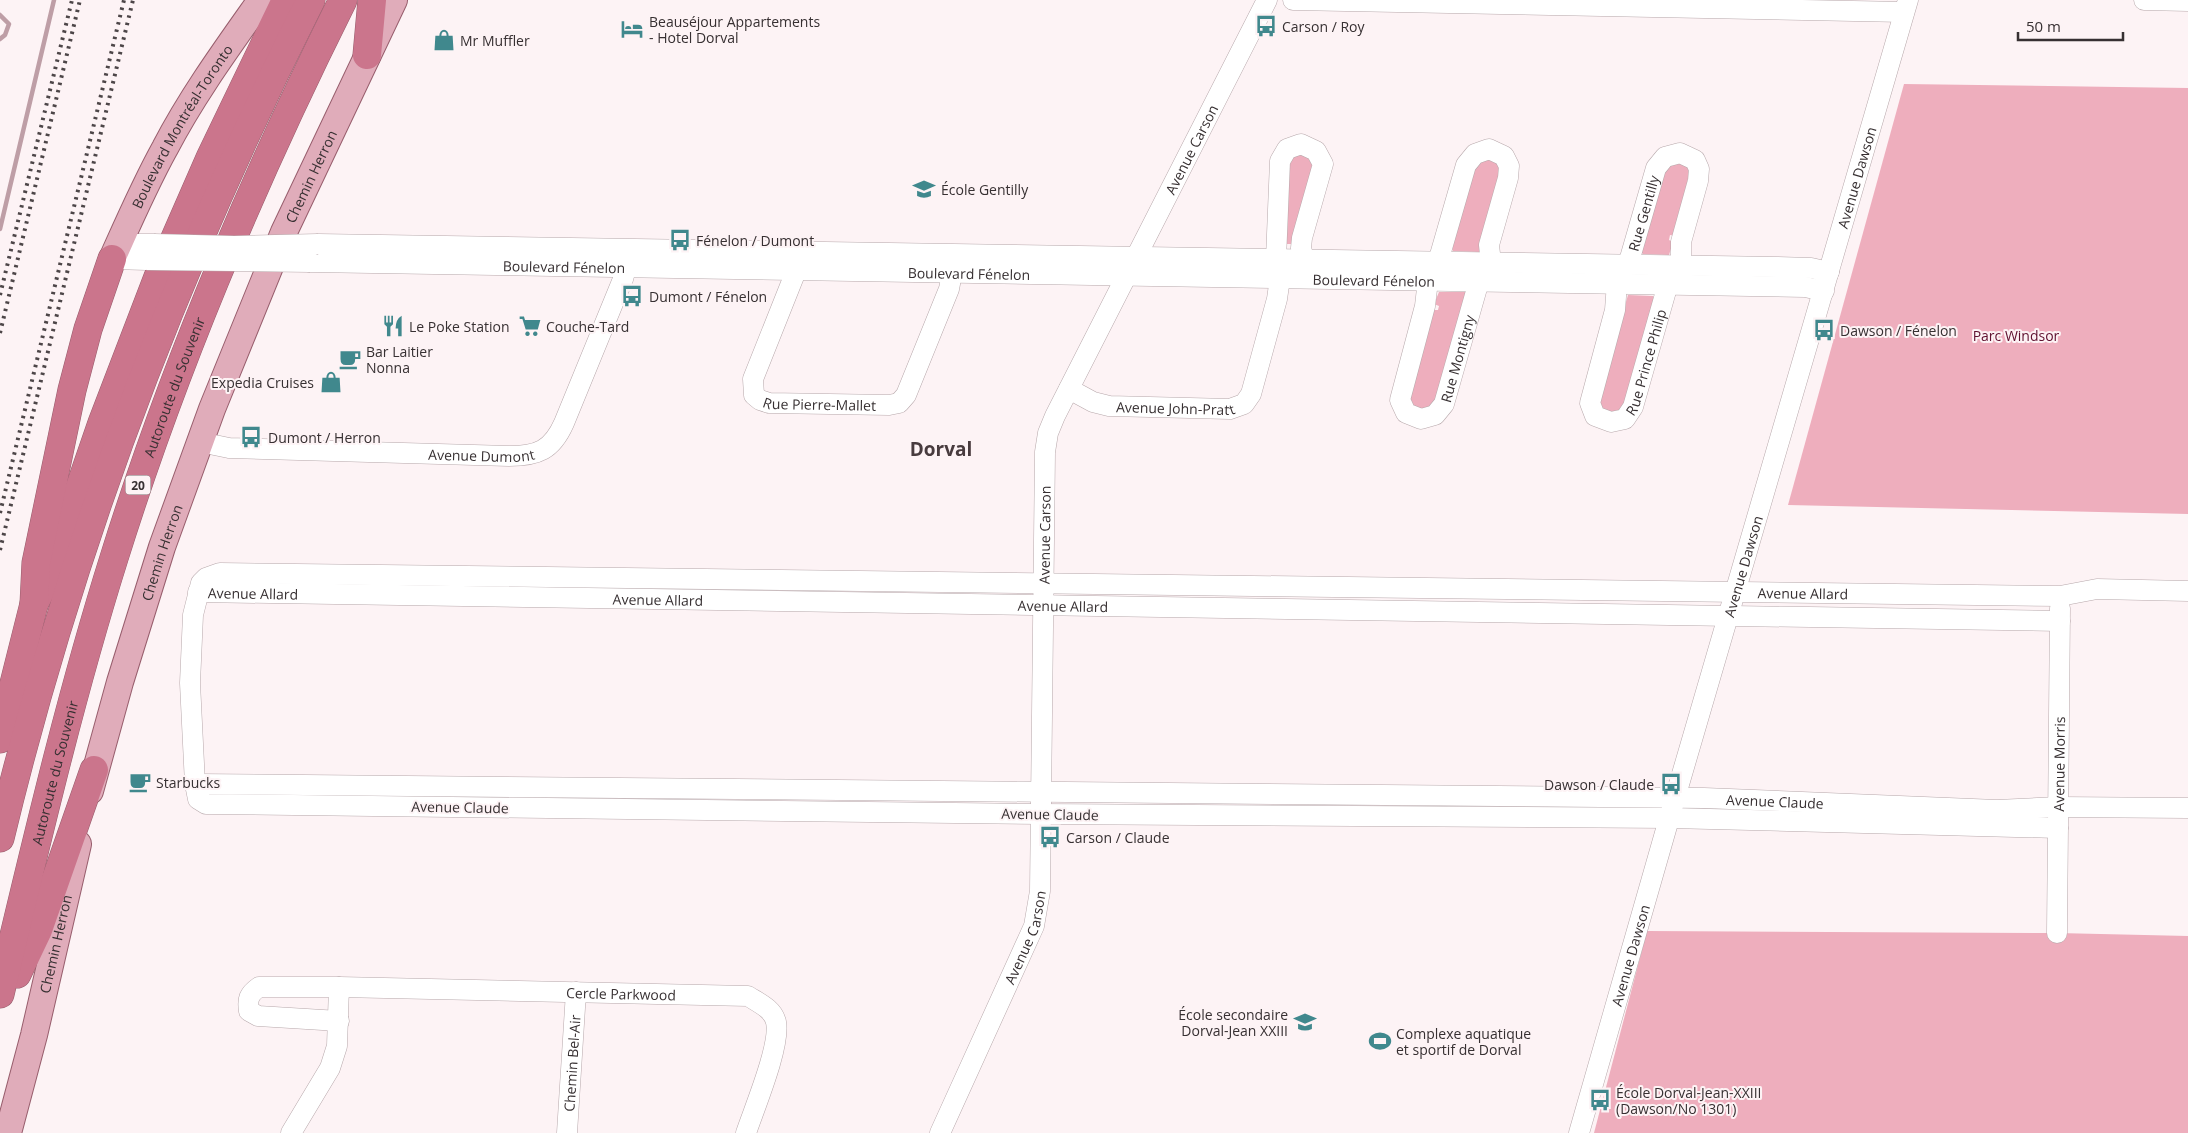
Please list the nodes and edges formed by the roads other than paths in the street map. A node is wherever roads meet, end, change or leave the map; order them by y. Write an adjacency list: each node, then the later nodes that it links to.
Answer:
1 (261, 0): 16 (main road, Boulevard Montréal-Toronto)
2 (286, 0): 47 (highway)
3 (311, 0): 65 (highway, 20)
4 (343, 0): 69 (highway, Autoroute du Souvenir / 20)
5 (372, 0): 15 (highway)
6 (394, 0): 15 (main road, Chemin Herron)
7 (1267, 0): 19 (street, Avenue Carson)
8 (1293, 0): 10 (street)
9 (2144, 0): 11 (street)
10 (1428, 1): 12 (street)
11 (2188, 1)
12 (1589, 3): 13 (street)
13 (1741, 4): 14 (street)
14 (1906, 6): 32 (street, Avenue Dawson)
15 (367, 55): 36 (main road, Chemin Herron)
16 (116, 251): 17 (street, Boulevard Fénelon); 47 (highway)
17 (151, 252): 20 (street, Boulevard Fénelon, bridge); 20 (street, Boulevard Fénelon, bridge)
18 (804, 252): 19 (street, Boulevard Fénelon); 20 (street, Boulevard Fénelon); 27 (street, Rue Pierre-Mallet)
19 (1136, 256): 26 (street, Boulevard Fénelon); 29 (street, Avenue Carson)
20 (628, 259): 27 (street, Boulevard Fénelon); 36 (street, Avenue Dumont)
21 (1304, 260): 22 (street, Boulevard Fénelon); 26 (street, Boulevard Fénelon); 26 (street, Avenue John-Pratt)
22 (1438, 262): 23 (street, Boulevard Fénelon); 23 (street)
23 (1491, 263): 24 (street, Boulevard Fénelon)
24 (1628, 265): 25 (street, Boulevard Fénelon); 25 (street, Rue Gentilly)
25 (1681, 266): 32 (street, Boulevard Fénelon)
26 (1278, 269): 29 (street, Boulevard Fénelon); 30 (street, Boulevard Fénelon); 35 (street, Avenue John-Pratt)
27 (796, 270): 28 (street, Boulevard Fénelon); 28 (street, Rue Pierre-Mallet)
28 (952, 273): 29 (street, Boulevard Fénelon)
29 (1126, 276): 35 (street, Avenue Carson)
30 (1428, 280): 31 (street, Boulevard Fénelon); 31 (street, Rue Montigny)
31 (1479, 281): 33 (street, Boulevard Fénelon)
32 (1826, 281): 34 (street, Boulevard Fénelon); 42 (street, Avenue Dawson)
33 (1617, 284): 34 (street, Boulevard Fénelon); 34 (street, Rue Prince Philip)
34 (1668, 284)
35 (1069, 389): 43 (street, Avenue Carson)
36 (200, 442): 52 (main road, Chemin Herron)
37 (494, 576): 38 (street, Avenue Allard); 41 (street, Avenue Allard); 44 (street)
38 (758, 580): 43 (street, Avenue Allard); 46 (street)
39 (1387, 588): 42 (street, Avenue Allard); 43 (street, Avenue Allard); 48 (street)
40 (2188, 591): 45 (street, Avenue Allard)
41 (198, 592): 44 (street, Avenue Allard); 53 (street, Avenue Claude)
42 (1735, 592): 45 (street, Avenue Allard); 49 (street, Avenue Dawson)
43 (1044, 594): 46 (street, Avenue Allard); 48 (street, Avenue Allard); 55 (street, Avenue Carson)
44 (494, 596): 46 (street, Avenue Allard)
45 (2060, 596): 50 (street, Avenue Morris)
46 (758, 600)
47 (34, 604): 51 (highway)
48 (1387, 610): 49 (street, Avenue Allard)
49 (1728, 616): 50 (street, Avenue Allard); 57 (street, Avenue Dawson)
50 (2060, 621): 58 (street, Avenue Morris)
51 (0, 739)
52 (94, 770): 70 (highway); 72 (main road, Chemin Herron)
53 (195, 784): 54 (street, Avenue Claude); 60 (street, Avenue Claude)
54 (740, 789): 55 (street, Avenue Claude); 60 (street)
55 (1041, 792): 56 (street, Avenue Claude); 61 (street, Avenue Carson)
56 (1362, 795): 57 (street, Avenue Claude); 62 (street)
57 (1675, 798): 58 (street, Avenue Claude); 63 (street, Avenue Dawson)
58 (2058, 807): 59 (street, Avenue Claude); 64 (street, Avenue Morris)
59 (2188, 808)
60 (739, 810): 61 (street, Avenue Claude)
61 (1041, 814): 62 (street, Avenue Claude); 76 (street, Avenue Carson)
62 (1361, 816): 63 (street, Avenue Claude)
63 (1670, 818): 64 (street, Avenue Claude); 77 (street, Avenue Dawson)
64 (2058, 828): 66 (street, Avenue Morris)
65 (0, 838)
66 (2057, 932)
67 (339, 987): 68 (street, Cercle Parkwood); 71 (street); 71 (street, Cercle Parkwood)
68 (576, 992): 74 (street, Chemin Bel-Air); 75 (street, Cercle Parkwood)
69 (0, 994)
70 (0, 1010)
71 (339, 1021): 73 (street)
72 (8, 1133)
73 (292, 1133)
74 (567, 1133)
75 (746, 1133)
76 (940, 1133)
77 (1579, 1133)

